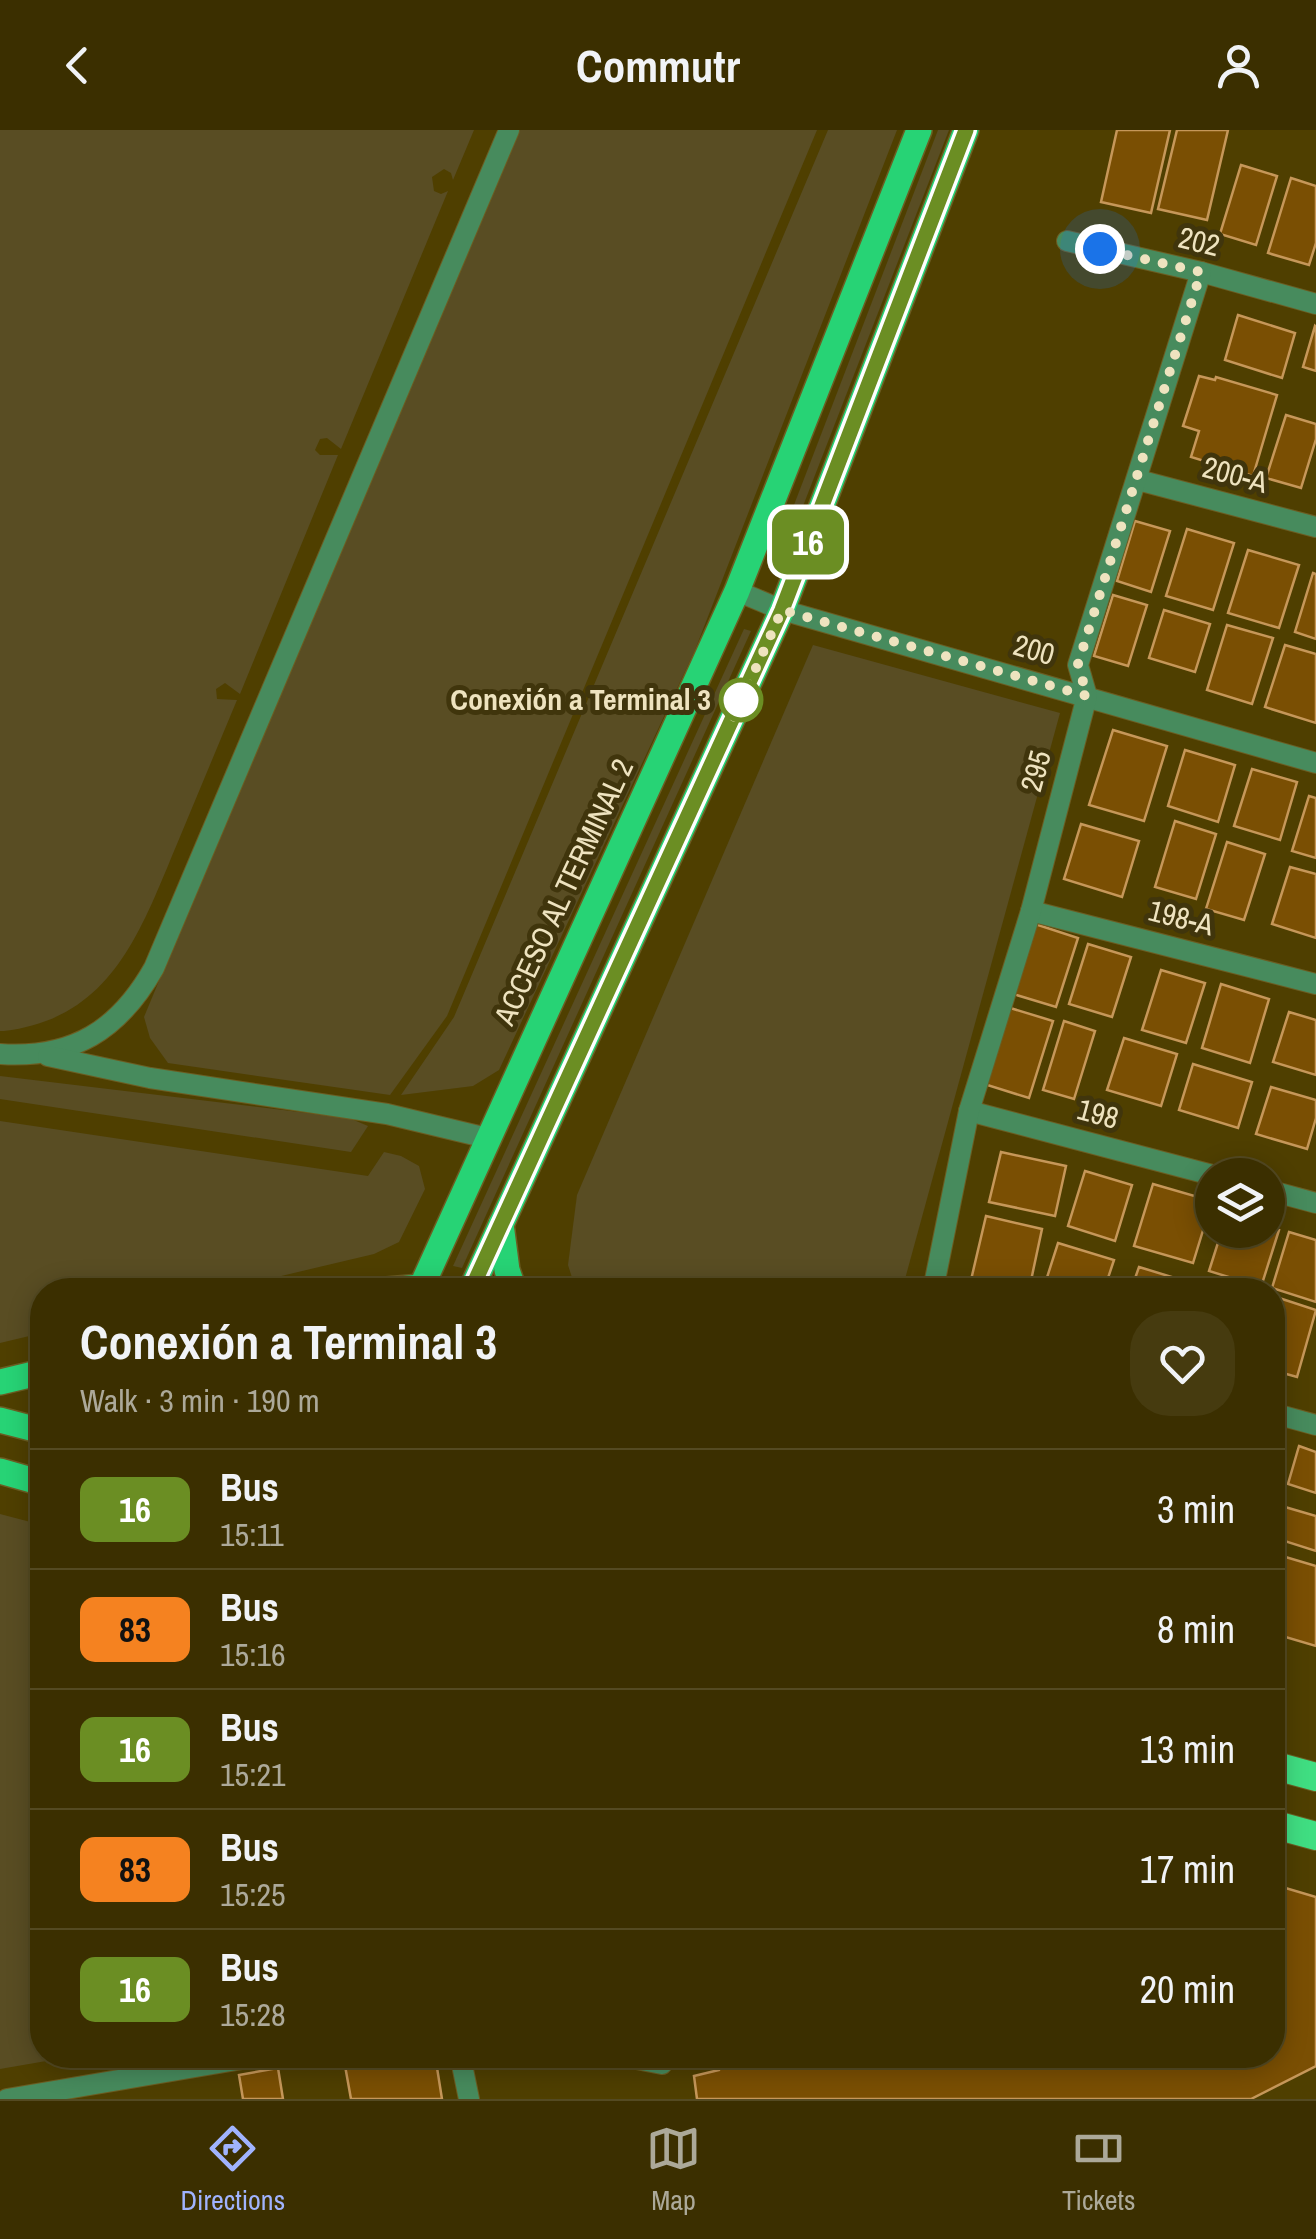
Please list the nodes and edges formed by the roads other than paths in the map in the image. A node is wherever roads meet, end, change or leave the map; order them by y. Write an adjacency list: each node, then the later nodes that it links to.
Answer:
1 (509, 130): 16 (street)
2 (918, 130): 9 (main road, ACCESO AL TERMINAL 2)
3 (966, 130): 10 (main road)
4 (1067, 241): 5 (street, 202)
5 (1201, 272): 6 (street, 202); 7 (street, 295)
6 (1316, 304)
7 (1138, 480): 8 (street, 200-A); 11 (street, 295)
8 (1316, 528)
9 (737, 591): 10 (street, 200); 18 (main road, ACCESO AL TERMINAL 2)
10 (782, 610): 11 (street, 200); 22 (main road)
11 (1087, 696): 12 (street, 200); 13 (street, 295)
12 (1316, 763)
13 (1031, 911): 14 (street, 198-A); 17 (street, 295)
14 (1316, 984)
15 (0, 1054): 16 (street)
16 (41, 1054): 18 (street)
17 (969, 1111): 19 (street, 198); 26 (street, 295)
18 (487, 1138): 23 (main road, ACCESO AL TERMINAL 2)
19 (1195, 1171)
20 (1285, 1195): 21 (street)
21 (1316, 1203)
22 (502, 1224): 24 (main road); 25 (main road)
23 (428, 1278)
24 (477, 1278)
25 (510, 1278)
26 (935, 1278)
27 (30, 1375): 28 (main road)
28 (0, 1382)
29 (1285, 1416): 31 (street)
30 (0, 1420): 32 (main road)
31 (1316, 1425)
32 (30, 1428)
33 (0, 1471): 34 (main road)
34 (30, 1479)
35 (1285, 1769): 36 (highway)
36 (1316, 1777)
37 (1285, 1828): 38 (highway)
38 (1316, 1836)
39 (188, 2068): 41 (street)
40 (463, 2068): 42 (street)
41 (6, 2099)
42 (469, 2099)

